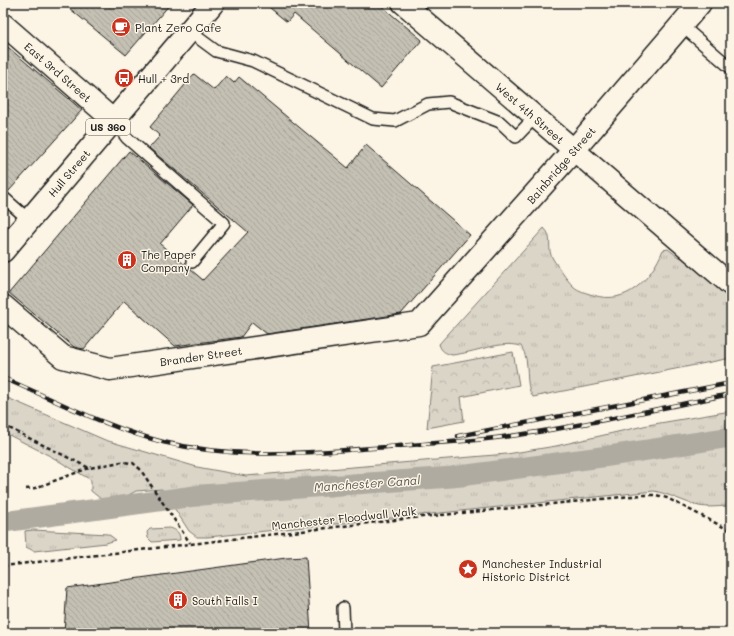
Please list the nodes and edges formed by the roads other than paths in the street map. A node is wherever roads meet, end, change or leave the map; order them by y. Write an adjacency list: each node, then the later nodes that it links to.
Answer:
1 (213, 3): 6 (street, Hull Street / US 360)
2 (403, 3): 8 (street, West 4th Street)
3 (700, 3): 5 (street, Bainbridge Street)
4 (3, 24): 9 (street, East 3rd Street)
5 (681, 25): 7 (lane); 10 (street, Bainbridge Street)
6 (189, 31): 8 (lane); 9 (street, Hull Street / US 360)
7 (731, 68)
8 (534, 117): 10 (street, West 4th Street)
9 (114, 120): 12 (street, Hull Street / US 360); 14 (lane)
10 (573, 151): 15 (street, West 4th Street); 17 (street, Bainbridge Street)
11 (3, 198): 12 (lane)
12 (29, 220): 13 (street, Hull Street / US 360)
13 (3, 251)
14 (192, 262)
15 (731, 285)
16 (3, 306): 17 (street, Brander Street)
17 (419, 324)
18 (343, 608): 19 (lane)
19 (344, 633)

